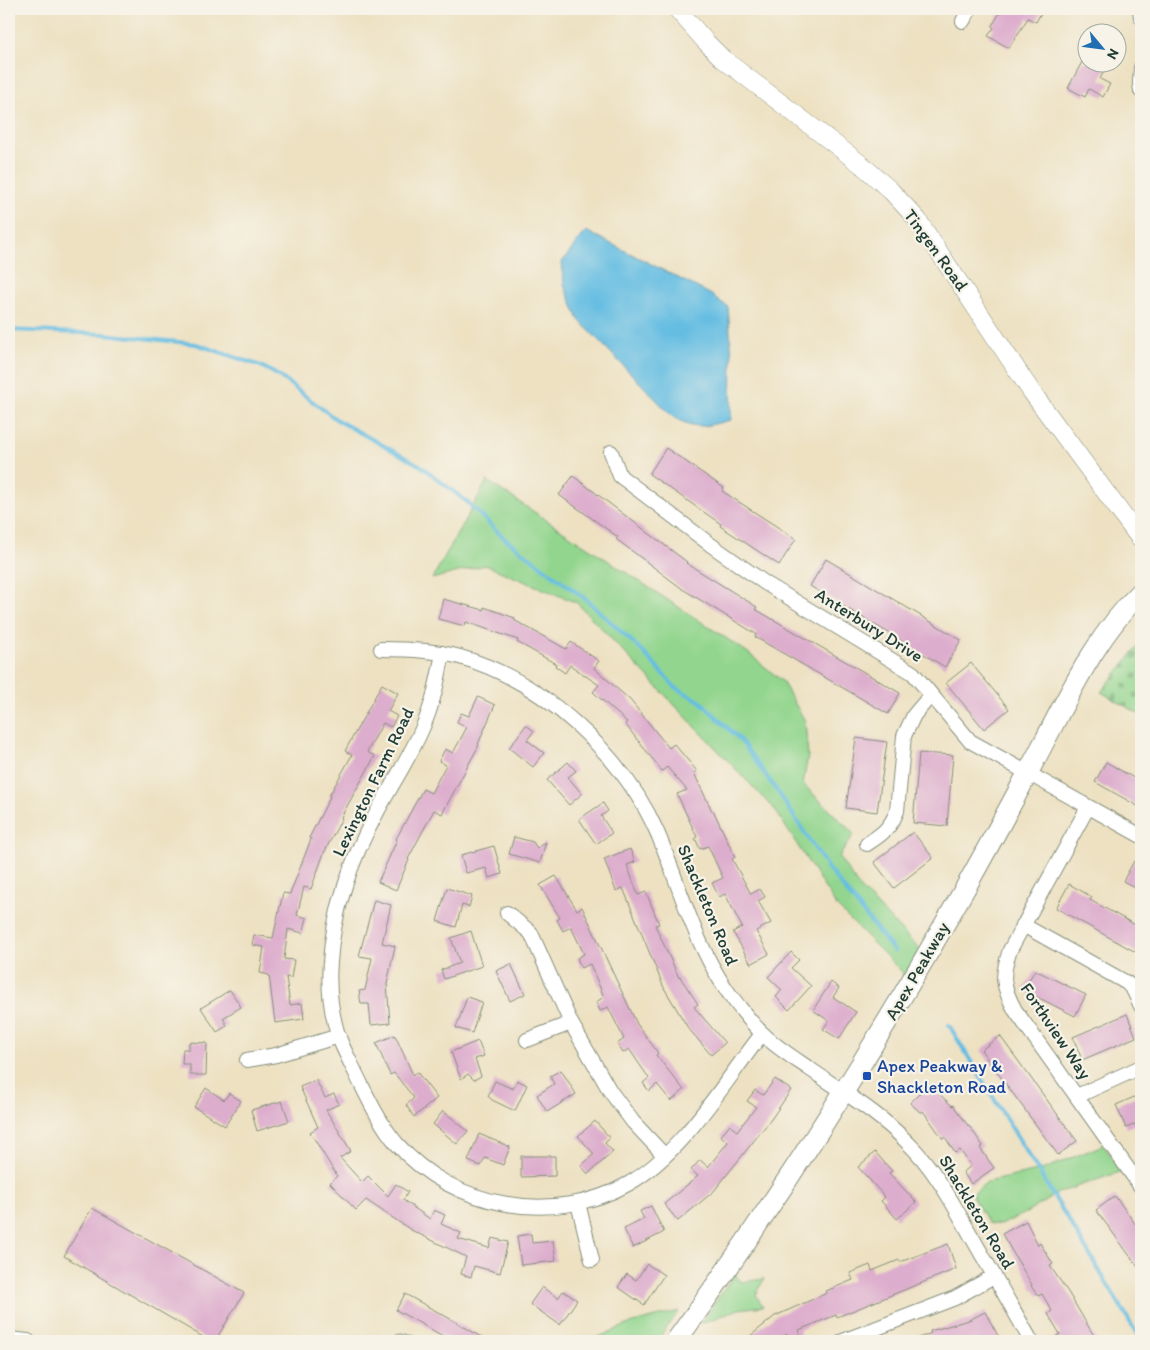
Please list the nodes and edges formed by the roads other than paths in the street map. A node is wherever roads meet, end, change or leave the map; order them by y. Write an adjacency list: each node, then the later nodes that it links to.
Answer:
1 (677, 9): 7 (street, Tingen Road)
2 (1140, 9): 3 (street)
3 (1141, 17)
4 (1141, 67): 5 (street)
5 (1141, 91)
6 (611, 452): 11 (street, Anterbury Drive)
7 (1141, 540)
8 (1141, 592): 12 (main road, Apex Peakway)
9 (381, 649): 10 (street, Shackleton Road)
10 (443, 653): 20 (street, Shackleton Road); 21 (street, Lexington Farm Road)
11 (932, 695): 12 (street, Anterbury Drive); 15 (street)
12 (1028, 773): 13 (street, Anterbury Drive); 25 (main road, Apex Peakway)
13 (1088, 807): 14 (street, Anterbury Drive); 17 (street, Forthview Way)
14 (1141, 836)
15 (867, 844)
16 (507, 913): 19 (street)
17 (1023, 925): 18 (street); 26 (street, Forthview Way)
18 (1141, 1006)
19 (571, 1023): 22 (street); 27 (street)
20 (762, 1034): 25 (street, Shackleton Road); 27 (street, Lexington Farm Road)
21 (338, 1036): 23 (street); 29 (street, Lexington Farm Road)
22 (527, 1040)
23 (247, 1060)
24 (1141, 1067): 26 (street)
25 (843, 1092): 31 (street, Shackleton Road); 36 (main road, Apex Peakway)
26 (1076, 1096): 28 (street, Forthview Way)
27 (665, 1156): 29 (street, Lexington Farm Road)
28 (1141, 1187)
29 (578, 1203): 30 (street)
30 (592, 1260)
31 (994, 1276): 37 (street); 38 (street, Shackleton Road)
32 (9, 1338): 33 (street)
33 (28, 1341)
34 (392, 1341): 35 (lane)
35 (408, 1341)
36 (676, 1341)
37 (843, 1341)
38 (1031, 1341)

